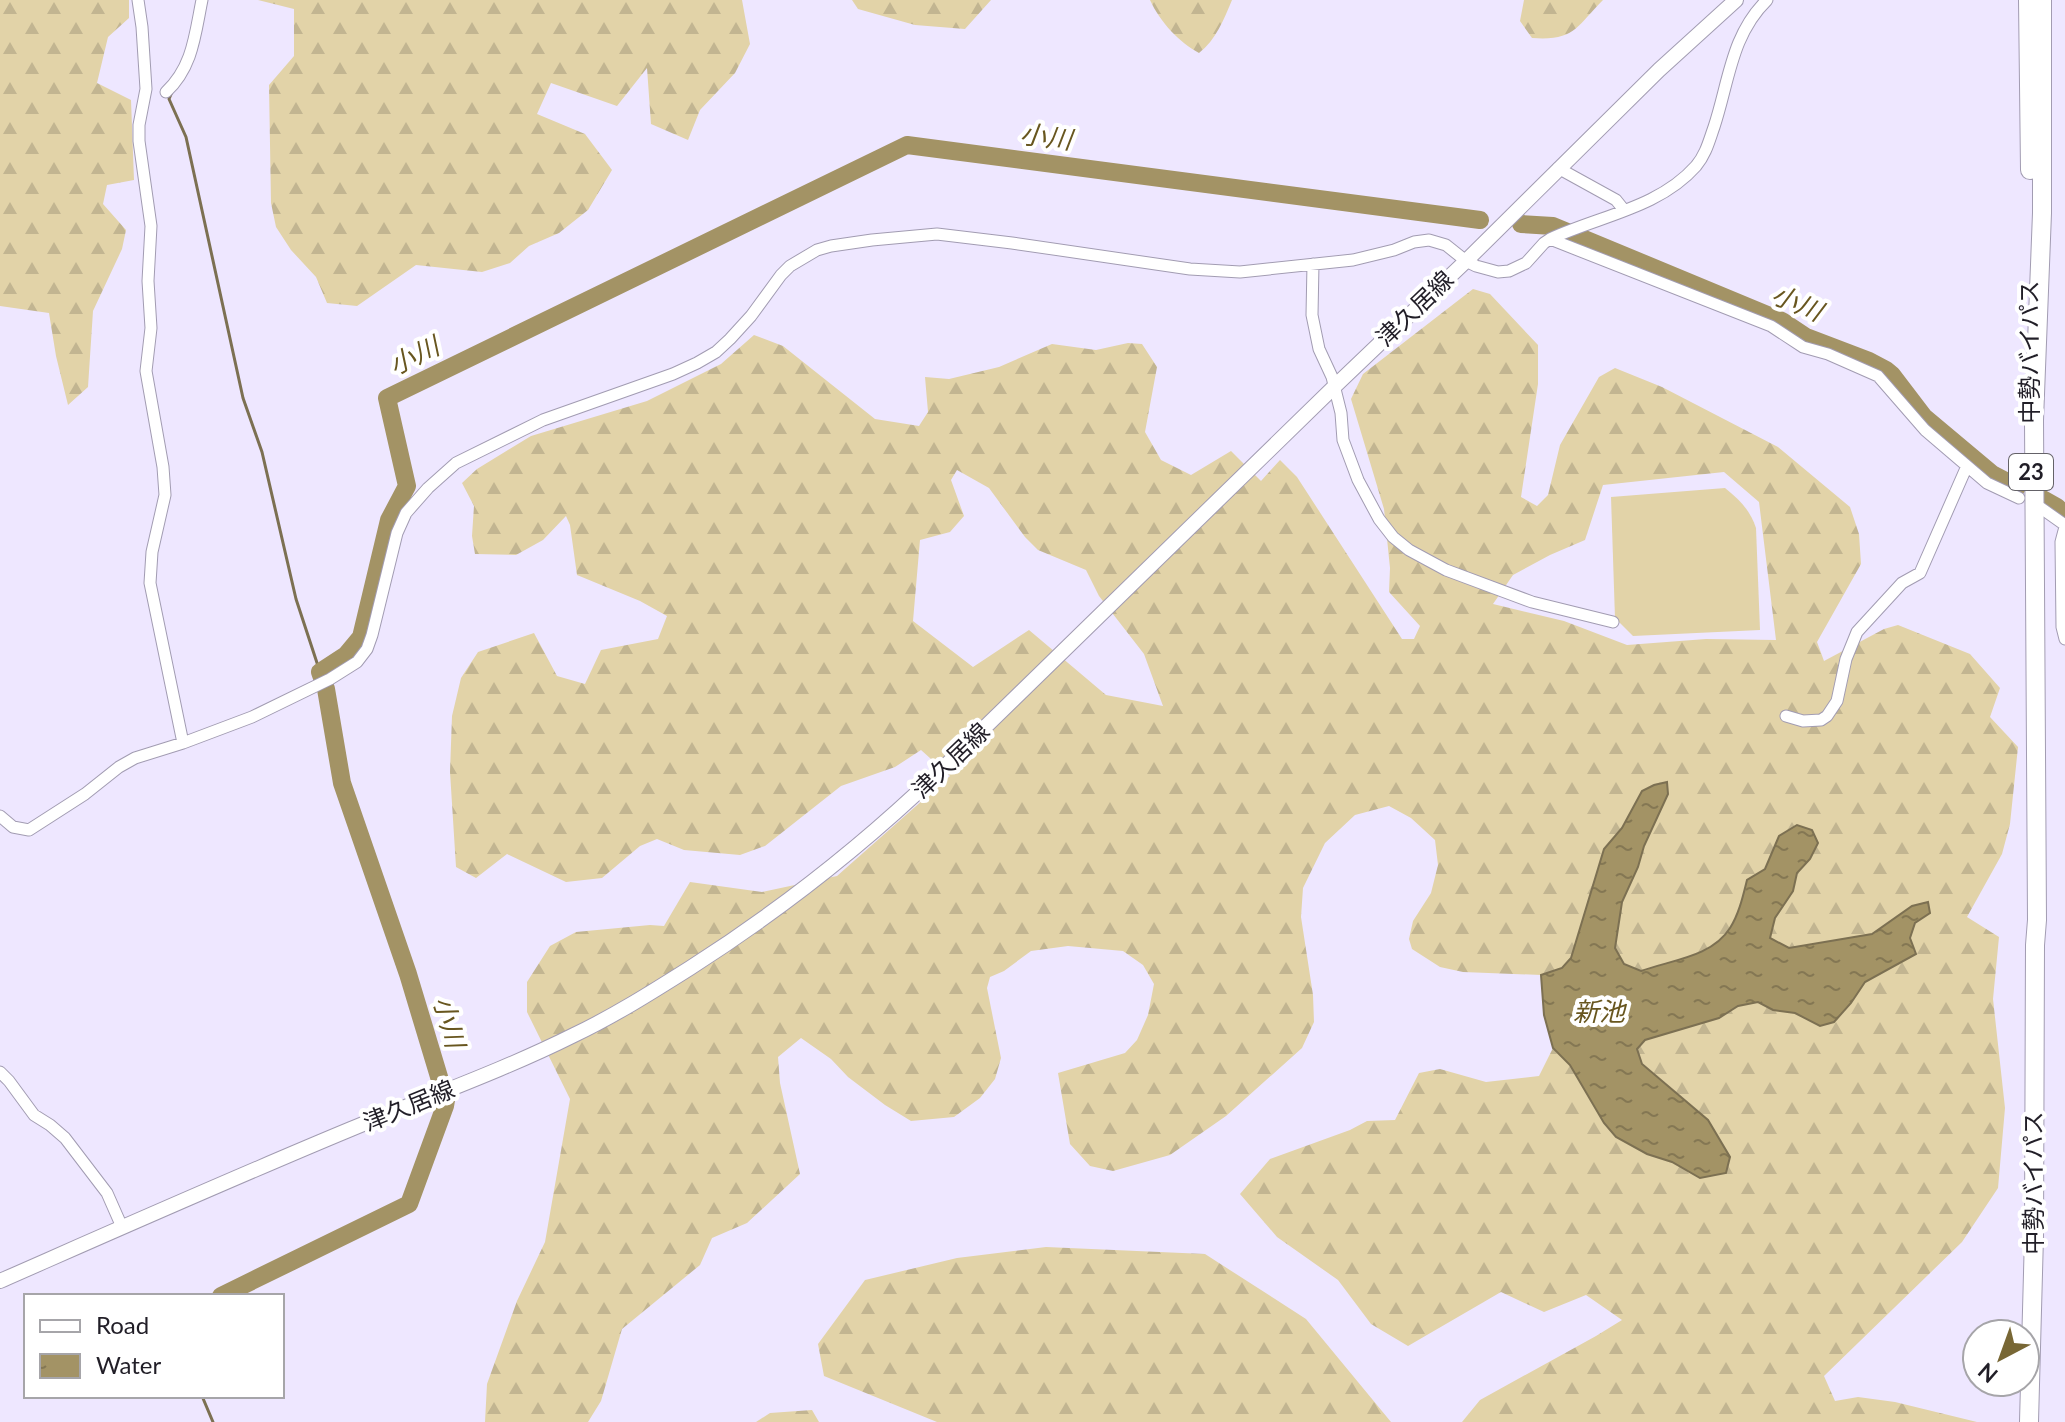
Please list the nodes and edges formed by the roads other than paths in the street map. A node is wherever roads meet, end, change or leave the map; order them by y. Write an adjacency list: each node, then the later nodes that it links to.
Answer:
1 (138, 0): 21 (street)
2 (202, 0): 7 (street)
3 (1736, 0): 8 (main road, 津久居線)
4 (1767, 0): 9 (street)
5 (2028, 0): 23 (highway, 中勢バイパス / 23)
6 (2042, 0): 23 (highway, 中勢バイパス / 23)
7 (166, 92)
8 (1558, 168): 9 (street); 11 (main road, 津久居線)
9 (1624, 210): 10 (street)
10 (1560, 234): 11 (street); 14 (street)
11 (1466, 261): 12 (street); 13 (main road, 津久居線)
12 (1313, 264): 13 (street); 21 (street)
13 (1334, 387): 18 (street); 25 (main road, 津久居線)
14 (1967, 466): 15 (street); 20 (street)
15 (2019, 498)
16 (2041, 508): 17 (street)
17 (2065, 526): 19 (street)
18 (1613, 622)
19 (2065, 639)
20 (1786, 716)
21 (183, 743): 22 (street)
22 (0, 816)
23 (2035, 945): 27 (highway, 中勢バイパス / 23)
24 (0, 1072): 25 (street)
25 (122, 1227): 26 (main road, 津久居線)
26 (0, 1281)
27 (2029, 1422)

